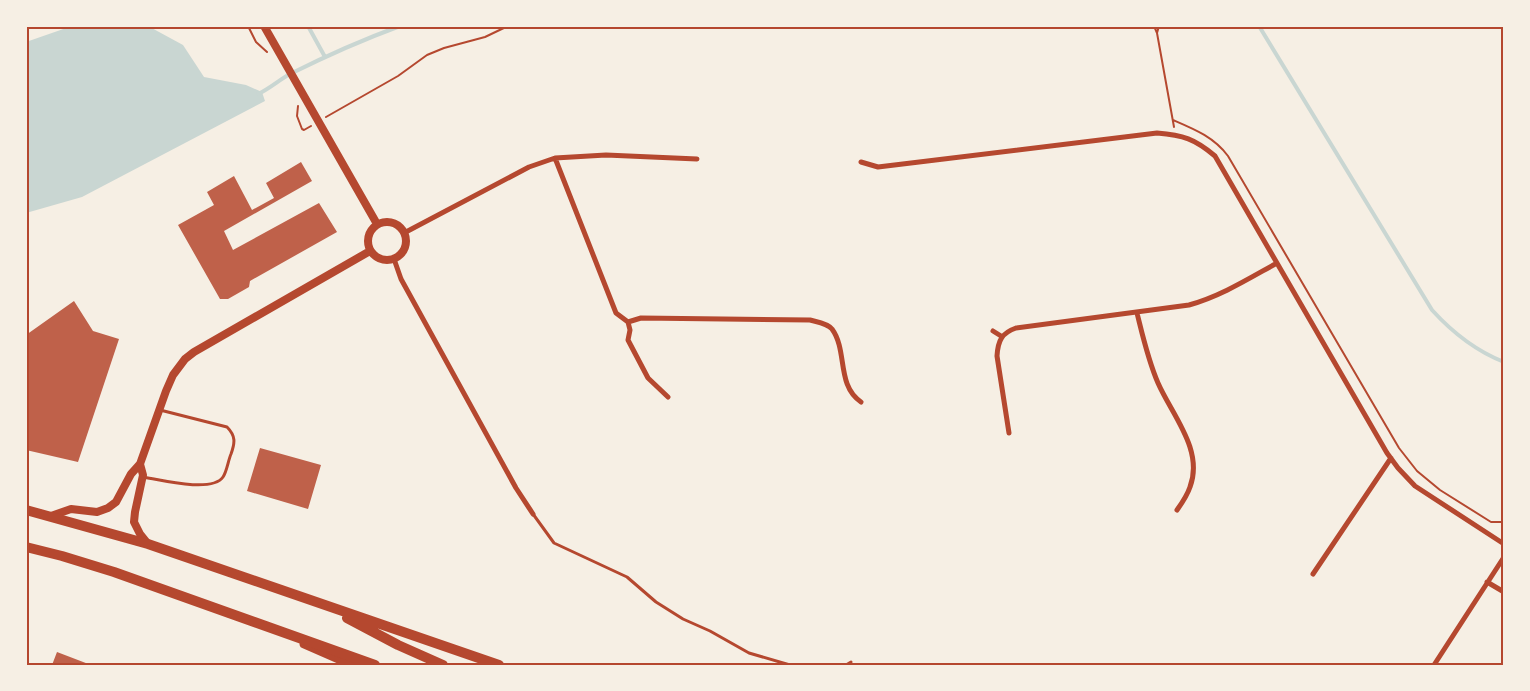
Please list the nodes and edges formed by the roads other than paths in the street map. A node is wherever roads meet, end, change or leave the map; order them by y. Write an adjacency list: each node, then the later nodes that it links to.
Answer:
1 (264, 26): 5 (street)
2 (555, 158): 3 (street); 6 (street); 11 (street)
3 (697, 159)
4 (860, 162): 9 (street)
5 (376, 224): 6 (street); 7 (street)
6 (404, 232): 8 (street)
7 (370, 251): 8 (street); 16 (street)
8 (394, 259): 23 (street)
9 (1277, 263): 10 (street); 18 (street)
10 (1137, 313): 13 (street); 22 (street)
11 (628, 322): 14 (street); 15 (street)
12 (993, 331): 13 (street)
13 (1001, 336): 17 (street)
14 (668, 397)
15 (861, 402)
16 (159, 410): 19 (street); 20 (lane)
17 (1009, 433)
18 (1391, 458): 26 (street); 29 (street)
19 (140, 464): 20 (street); 24 (street)
20 (143, 477): 25 (street)
21 (26, 510): 24 (highway)
22 (1177, 510)
23 (533, 514): 39 (lane)
24 (51, 516): 25 (highway)
25 (148, 544): 32 (highway)
26 (1504, 544)
27 (26, 547): 33 (highway)
28 (1504, 557): 30 (street)
29 (1313, 574)
30 (1487, 582): 31 (street); 41 (street)
31 (1504, 592)
32 (322, 605): 37 (highway); 38 (highway)
33 (245, 619): 35 (main road); 36 (highway)
34 (851, 662): 40 (lane)
35 (352, 665)
36 (376, 665)
37 (444, 665)
38 (500, 665)
39 (790, 665)
40 (846, 665)
41 (1434, 665)

